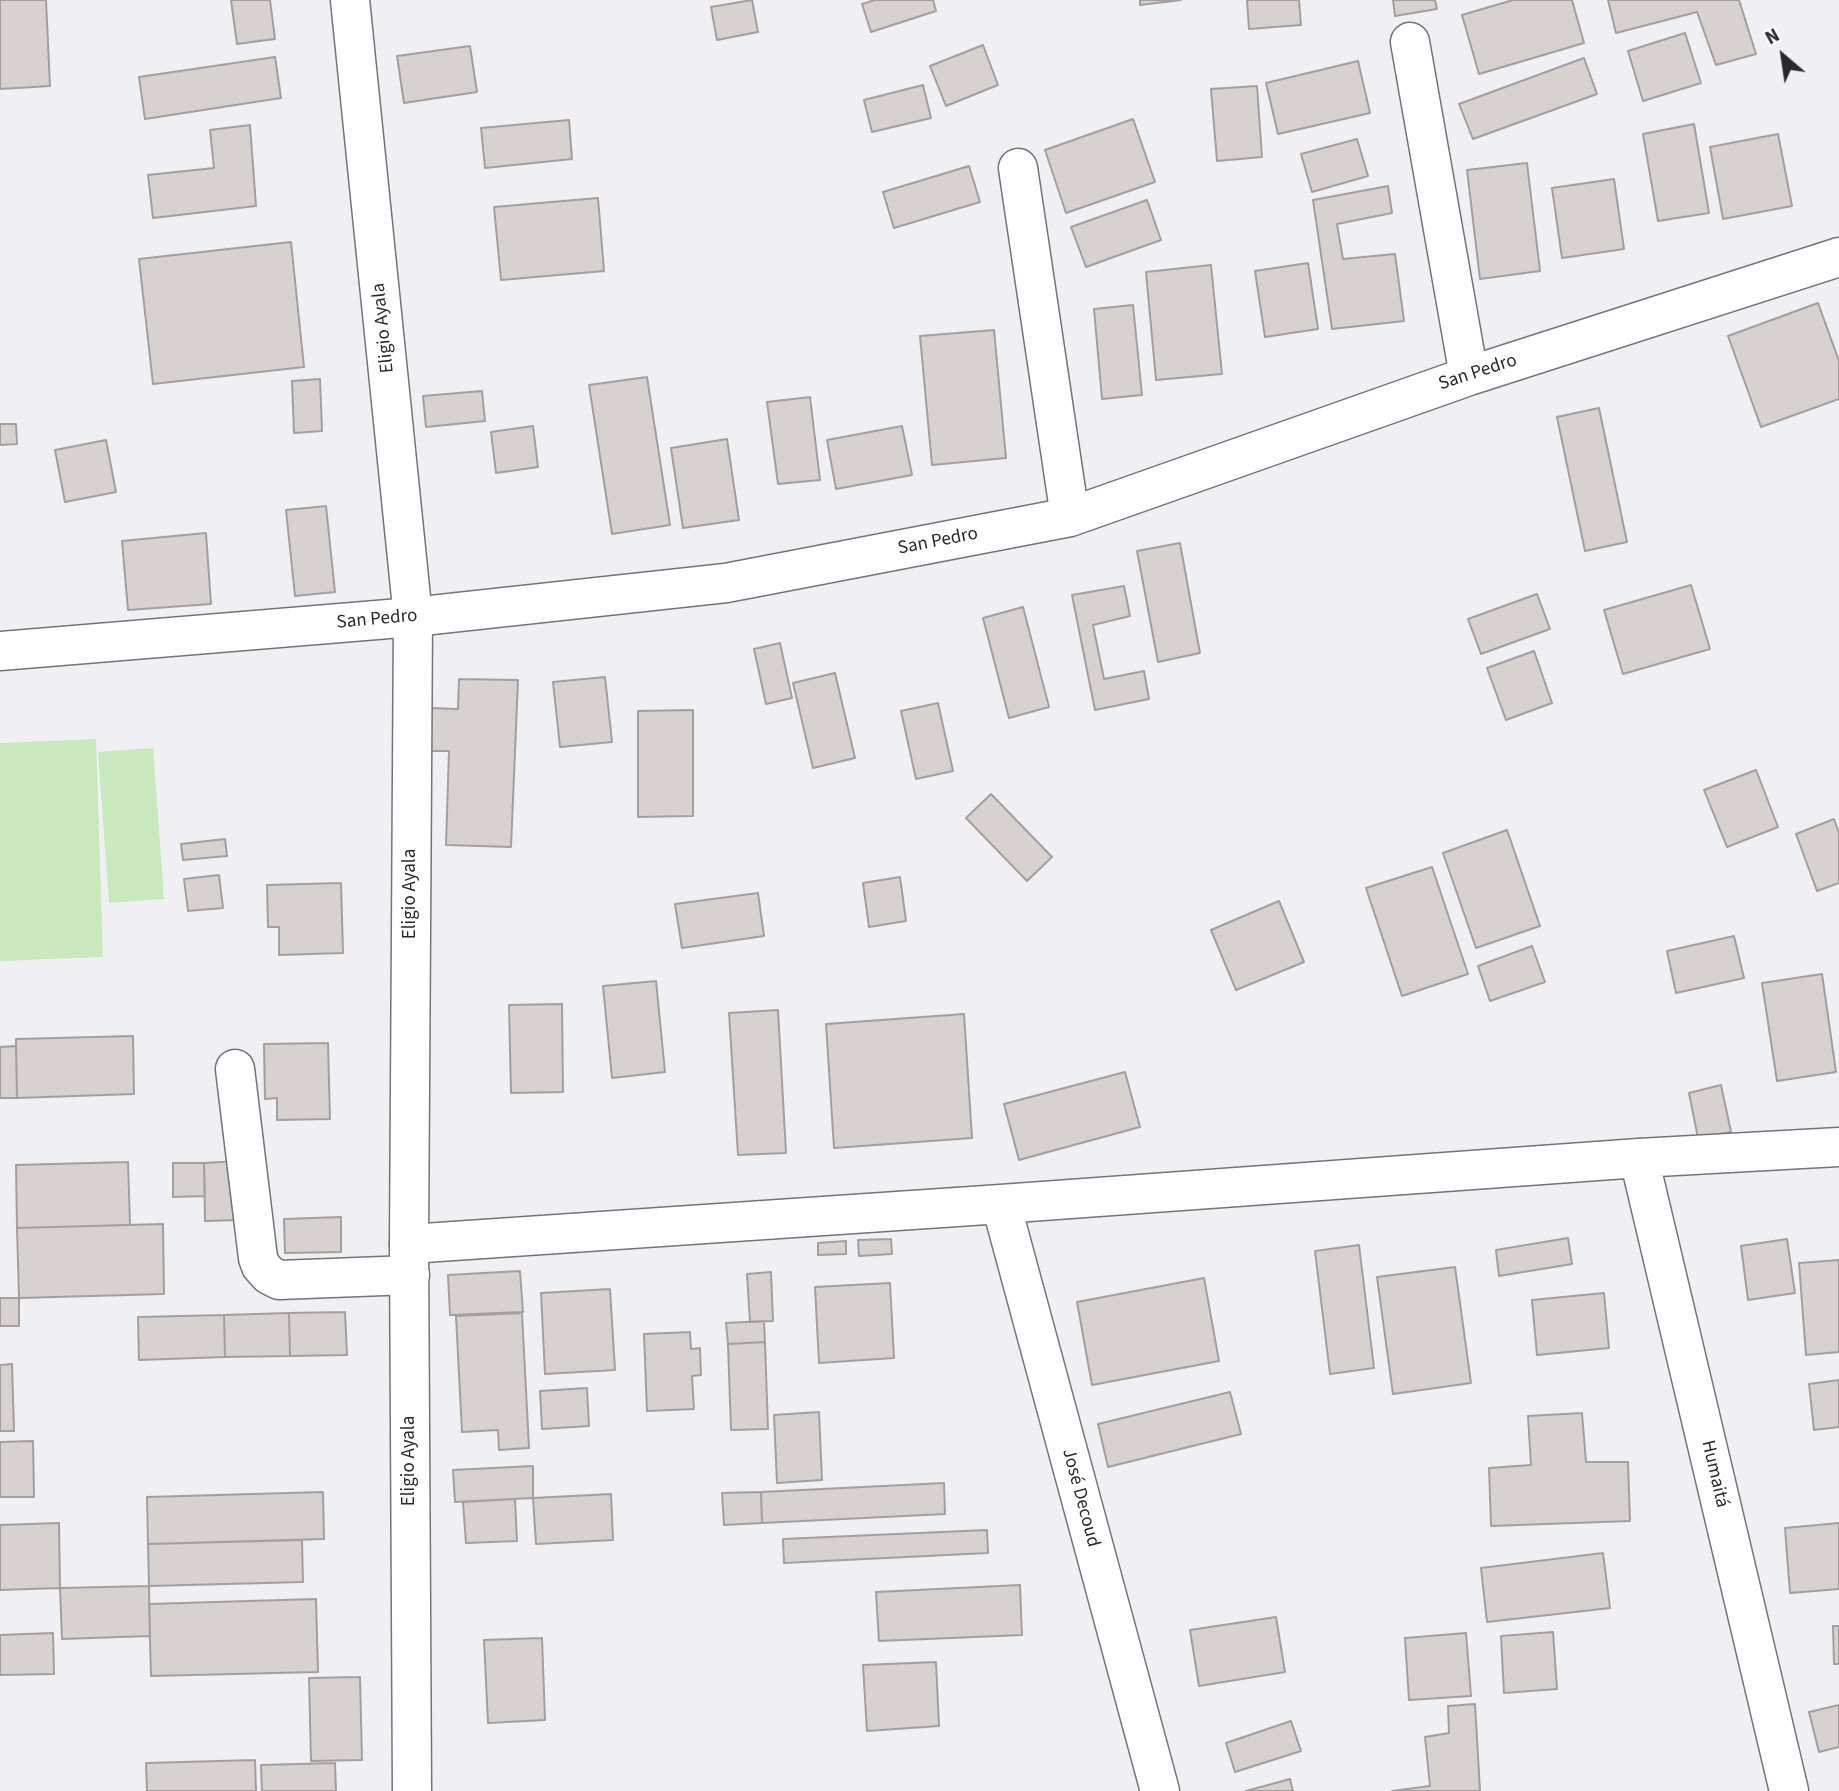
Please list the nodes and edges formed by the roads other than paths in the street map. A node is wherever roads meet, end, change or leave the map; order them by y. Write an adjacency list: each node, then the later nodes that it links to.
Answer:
1 (351, 0): 7 (street, Eligio Ayala)
2 (1410, 43): 5 (street)
3 (1018, 168): 6 (street)
4 (1839, 257): 5 (street, San Pedro)
5 (1469, 376): 6 (street, San Pedro)
6 (1070, 517): 7 (street, San Pedro)
7 (413, 618): 8 (street, San Pedro); 13 (street, Eligio Ayala)
8 (0, 651)
9 (235, 1069): 13 (street)
10 (1839, 1147): 11 (street)
11 (1639, 1158): 12 (street); 16 (street, Humaitá)
12 (1001, 1204): 13 (street); 15 (street, José Decoud)
13 (410, 1259): 14 (street, Eligio Ayala)
14 (412, 1791)
15 (1160, 1791)
16 (1788, 1791)

